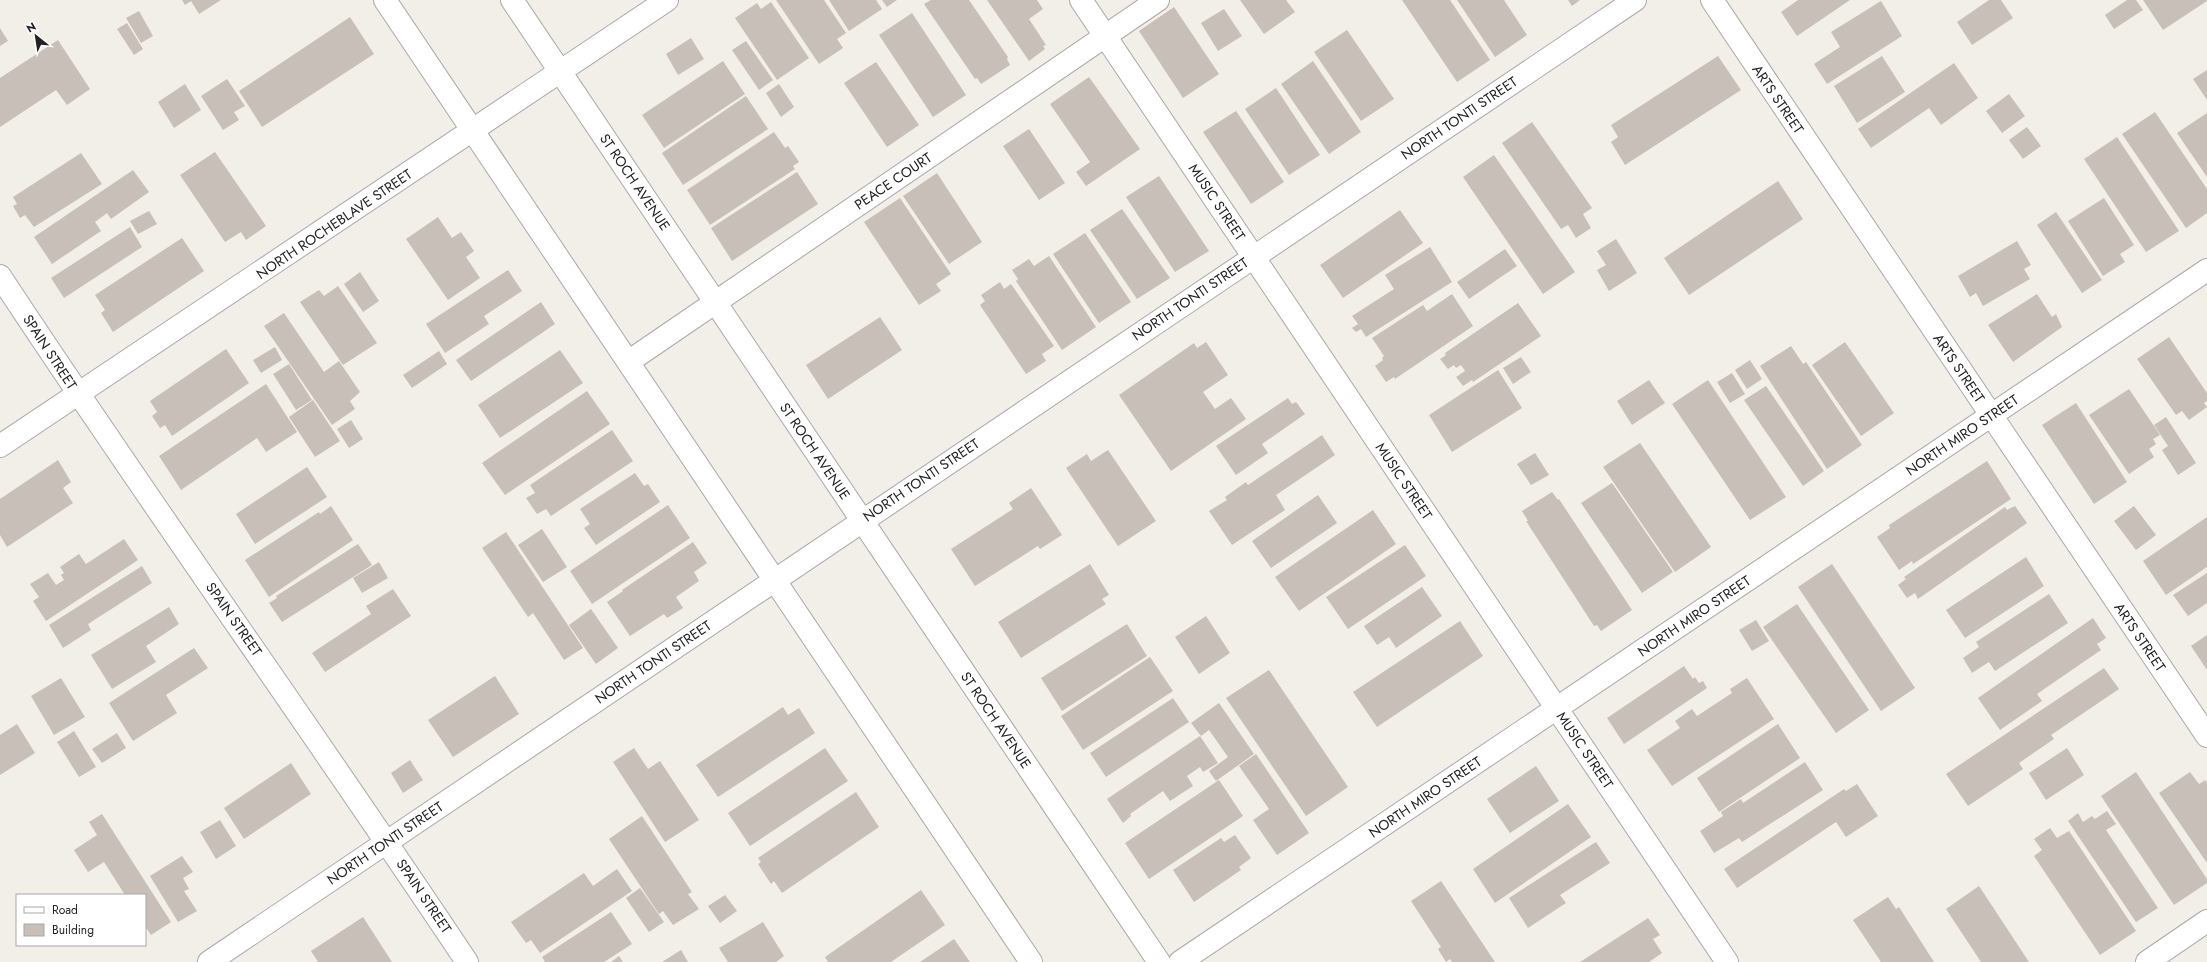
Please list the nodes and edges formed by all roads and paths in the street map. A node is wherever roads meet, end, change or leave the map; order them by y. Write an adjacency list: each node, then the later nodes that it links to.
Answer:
1 (385, 0): 10 (street)
2 (512, 0): 9 (street, ST ROCH AVENUE)
3 (667, 0): 9 (street, NORTH ROCHEBLAVE STREET)
4 (1081, 0): 8 (street, MUSIC STREET)
5 (1158, 0): 8 (street, PEACE COURT)
6 (1635, 0): 11 (street, NORTH TONTI STREET)
7 (1712, 0): 17 (street, ARTS STREET)
8 (1105, 36): 11 (street, MUSIC STREET); 14 (street, PEACE COURT)
9 (560, 72): 10 (street, NORTH ROCHEBLAVE STREET); 14 (street, ST ROCH AVENUE)
10 (473, 131): 15 (street); 16 (street, NORTH ROCHEBLAVE STREET)
11 (1254, 257): 19 (street, NORTH TONTI STREET); 21 (street, MUSIC STREET)
12 (2207, 270): 17 (street, NORTH MIRO STREET)
13 (0, 276): 16 (street, SPAIN STREET)
14 (715, 303): 15 (street, PEACE COURT); 19 (street, ST ROCH AVENUE)
15 (628, 362): 20 (street)
16 (77, 394): 18 (street, NORTH ROCHEBLAVE STREET); 23 (street, SPAIN STREET)
17 (1991, 416): 21 (street, NORTH MIRO STREET); 22 (street, ARTS STREET)
18 (0, 446)
19 (862, 520): 20 (street, NORTH TONTI STREET); 28 (street, ST ROCH AVENUE)
20 (774, 580): 23 (street, NORTH TONTI STREET); 27 (street)
21 (1557, 708): 29 (street, NORTH MIRO STREET); 30 (street, MUSIC STREET)
22 (2207, 736)
23 (388, 842): 25 (street, NORTH TONTI STREET); 26 (street, SPAIN STREET)
24 (2207, 921): 31 (street)
25 (209, 962)
26 (468, 962)
27 (1031, 962)
28 (1159, 962)
29 (1180, 962)
30 (1727, 962)
31 (2147, 962)

